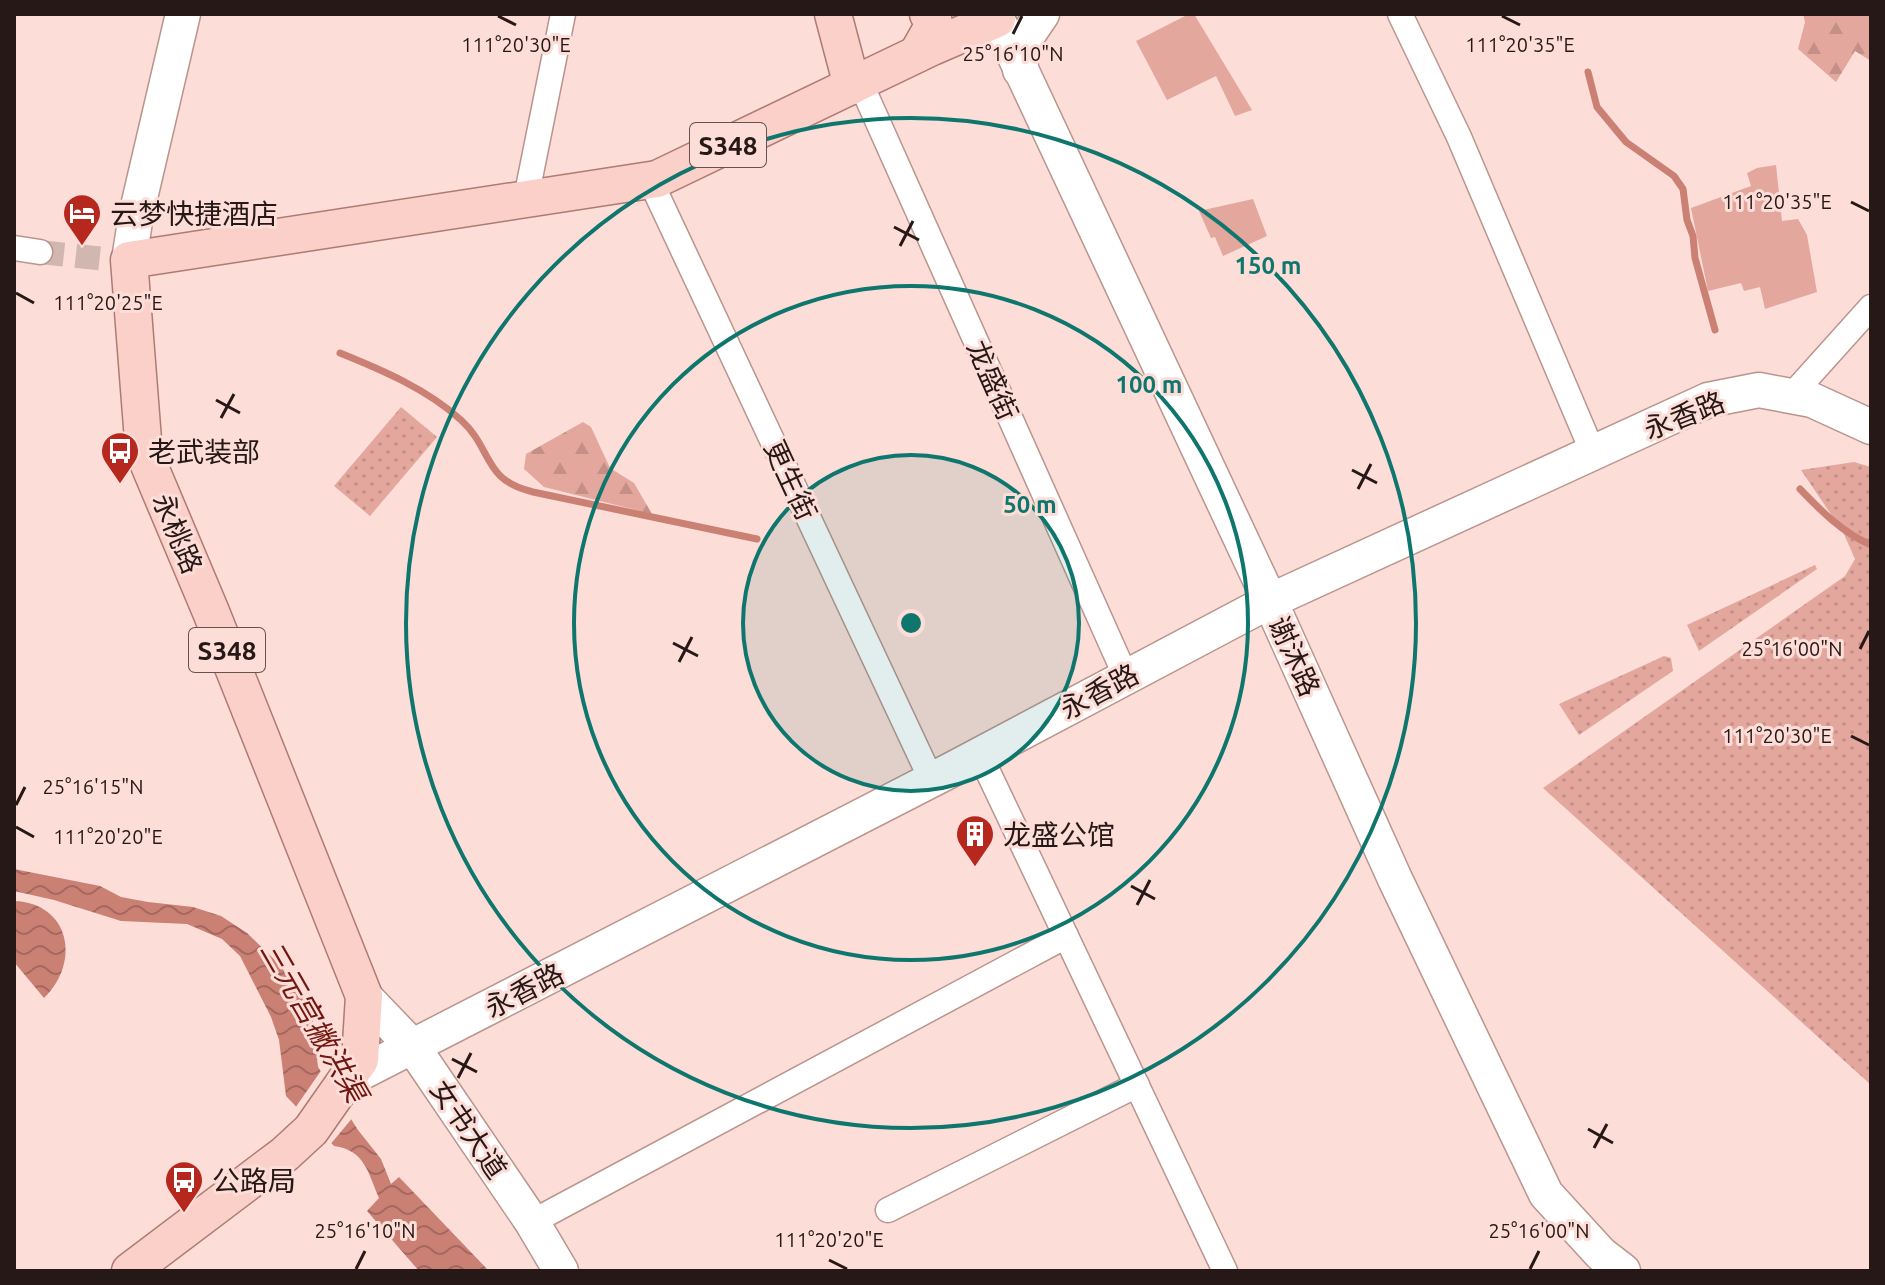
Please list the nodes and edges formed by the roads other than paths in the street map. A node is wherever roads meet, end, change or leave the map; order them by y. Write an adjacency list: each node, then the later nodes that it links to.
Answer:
1 (183, 14): 14 (main road, 永桃路)
2 (563, 14): 11 (street)
3 (833, 14): 9 (main road)
4 (1042, 14): 8 (main road)
5 (1400, 14): 18 (street)
6 (999, 15): 7 (main road, S348); 8 (main road, 谢沐路)
7 (929, 32): 8 (main road); 9 (main road, S348)
8 (1020, 70): 19 (main road, 谢沐路)
9 (856, 84): 10 (main road, S348); 20 (street, 龙盛街)
10 (650, 180): 11 (main road, S348); 22 (street, 更生街)
11 (526, 198): 14 (main road, S348)
12 (14, 248): 13 (street)
13 (40, 252)
14 (117, 260): 24 (main road, 永桃路 / S348)
15 (1871, 307): 16 (street)
16 (1791, 396): 17 (main road, 永香路); 18 (main road, 永香路)
17 (1871, 427)
18 (1593, 453): 19 (main road, 永香路)
19 (1270, 601): 20 (main road, 永香路); 33 (main road, 谢沐路)
20 (1126, 677): 21 (main road, 永香路)
21 (980, 755): 22 (main road, 永香路); 23 (street)
22 (931, 779): 25 (main road, 永香路)
23 (1066, 936): 27 (street); 29 (street)
24 (364, 1013): 25 (main road, 女书大道); 26 (main road)
25 (413, 1047): 26 (main road, 永香路); 29 (main road, 女书大道)
26 (347, 1080): 30 (main road)
27 (1137, 1085): 28 (street); 32 (street)
28 (888, 1210)
29 (532, 1222): 31 (main road, 女书大道)
30 (130, 1271)
31 (561, 1271)
32 (1225, 1271)
33 (1623, 1271)

